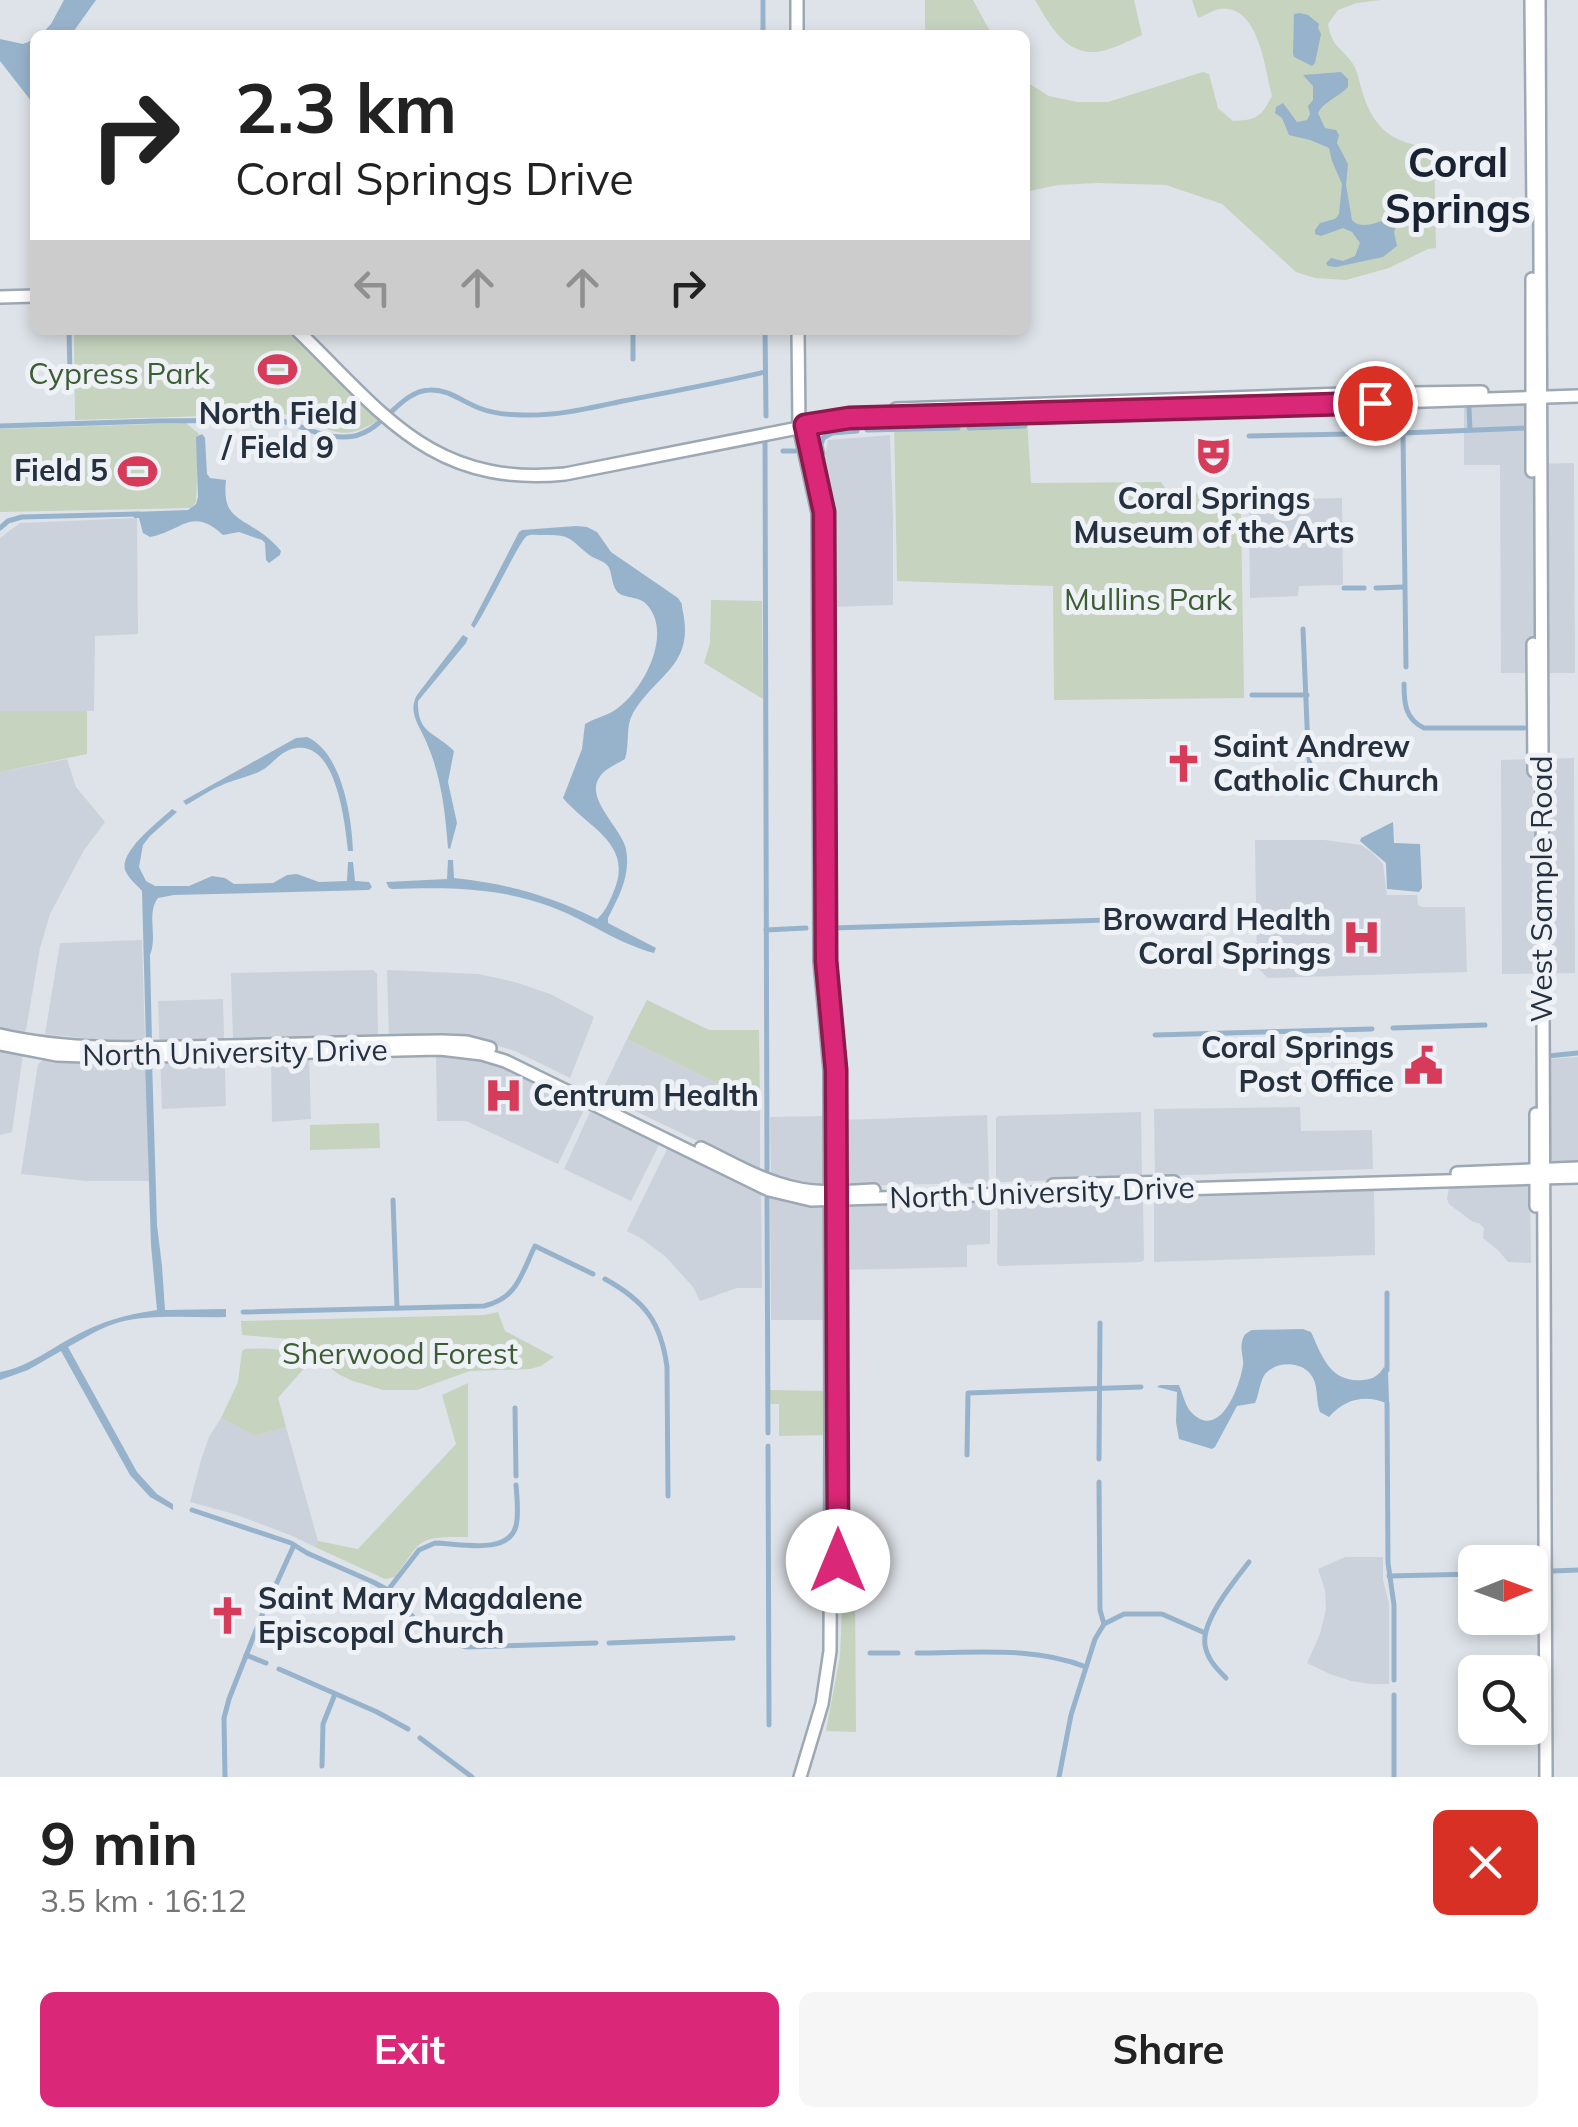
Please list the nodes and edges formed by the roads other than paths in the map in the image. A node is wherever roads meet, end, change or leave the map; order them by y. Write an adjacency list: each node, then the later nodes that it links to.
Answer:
1 (800, 0): 4 (main road)
2 (1531, 0): 11 (main road, West Sample Road)
3 (1539, 0): 11 (main road, West Sample Road)
4 (800, 30)
5 (30, 292): 6 (main road)
6 (0, 293)
7 (303, 335): 12 (main road)
8 (311, 335): 12 (main road)
9 (801, 335): 13 (main road)
10 (1578, 393): 11 (main road)
11 (1537, 394): 13 (main road); 14 (main road, West Sample Road); 14 (main road, West Sample Road)
12 (388, 415): 13 (main road)
13 (802, 422): 31 (main road)
14 (1537, 571): 15 (main road, West Sample Road); 15 (main road, West Sample Road)
15 (1539, 874): 19 (main road, West Sample Road); 22 (main road, West Sample Road)
16 (0, 1035): 20 (main road, North University Drive)
17 (0, 1044): 20 (main road, North University Drive)
18 (384, 1046): 20 (main road, North University Drive); 20 (main road, North University Drive); 21 (main road, North University Drive); 21 (main road, North University Drive)
19 (1536, 1051): 22 (main road); 26 (main road, West Sample Road)
20 (114, 1053)
21 (498, 1055): 23 (main road, North University Drive); 24 (main road, North University Drive)
22 (1543, 1081): 26 (main road, West Sample Road)
23 (733, 1163): 24 (main road); 31 (main road, North University Drive)
24 (716, 1164): 31 (main road, North University Drive)
25 (1578, 1168): 26 (main road, North University Drive)
26 (1540, 1174): 27 (main road, North University Drive); 28 (main road, North University Drive); 32 (main road, West Sample Road); 32 (main road, West Sample Road)
27 (1440, 1178): 29 (main road, North University Drive); 29 (main road, North University Drive)
28 (1578, 1178)
29 (1264, 1183): 30 (main road, North University Drive); 30 (main road, North University Drive)
30 (992, 1190): 31 (main road, North University Drive); 31 (main road, North University Drive)
31 (833, 1195): 33 (main road); 34 (main road)
32 (1540, 1334): 36 (main road, West Sample Road); 36 (main road, West Sample Road)
33 (831, 1593): 34 (main road); 35 (main road)
34 (838, 1606): 35 (main road)
35 (803, 1777)
36 (1542, 1777)

